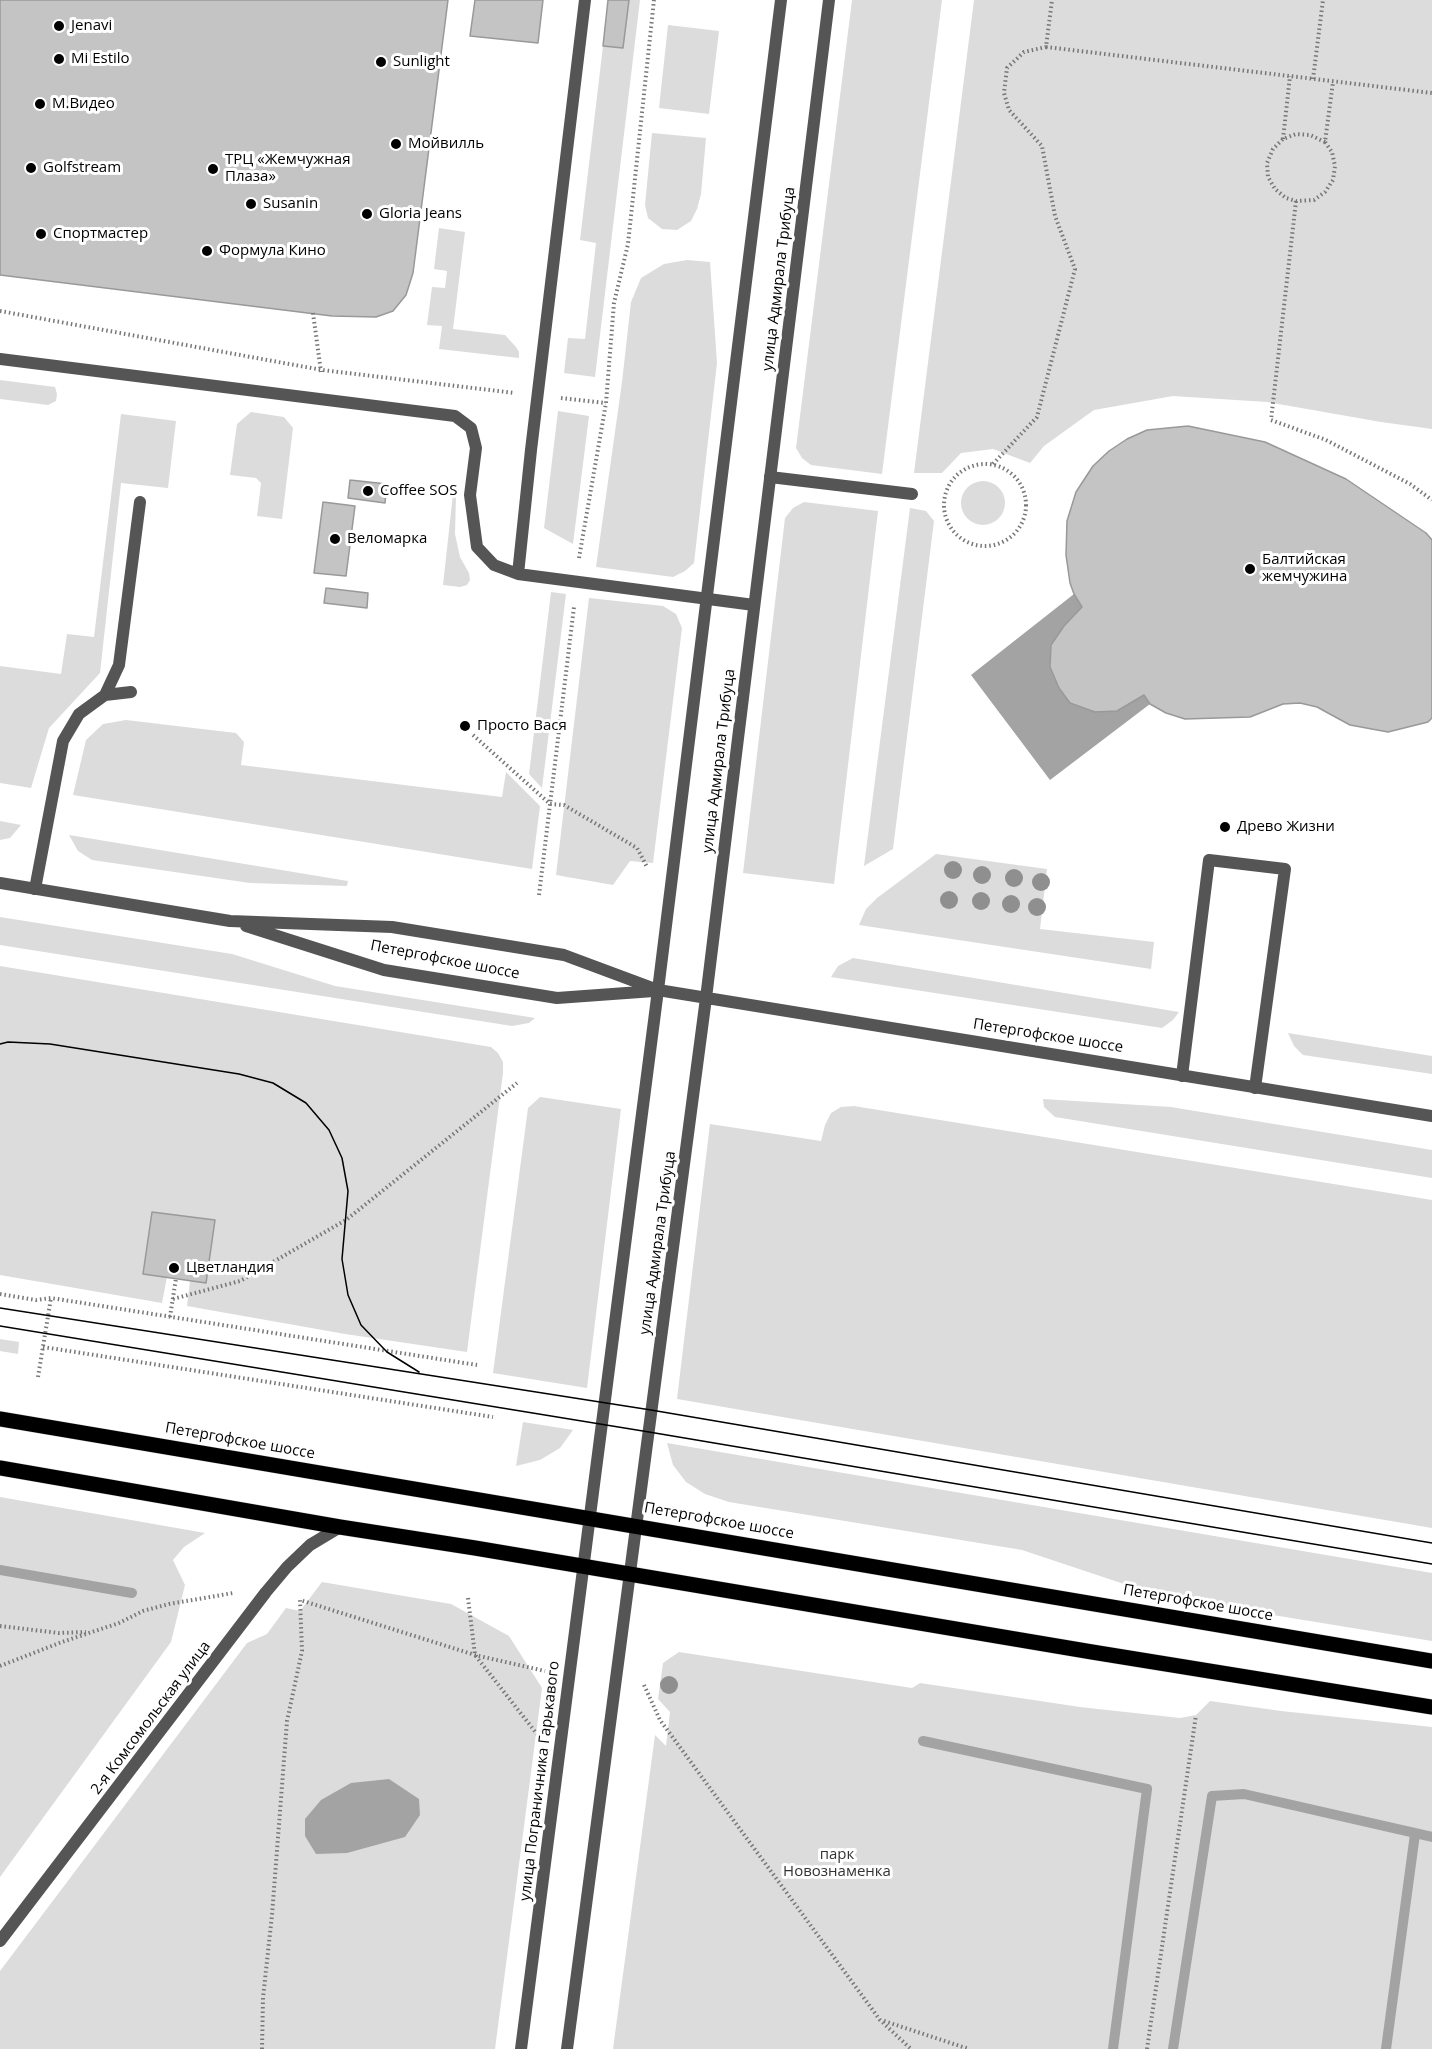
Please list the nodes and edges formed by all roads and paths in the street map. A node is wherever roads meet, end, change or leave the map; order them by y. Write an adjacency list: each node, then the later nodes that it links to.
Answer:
1 (585, 0): 19 (street)
2 (654, 0): 21 (path)
3 (781, 0): 29 (street, улица Адмирала Трибуца)
4 (829, 0): 23 (street, улица Адмирала Трибуца)
5 (1052, 0): 7 (path)
6 (1323, 0): 9 (path)
7 (1046, 47): 8 (path); 22 (path)
8 (1290, 76): 9 (path); 12 (path)
9 (1313, 79): 10 (path)
10 (1333, 82): 11 (path); 13 (path)
11 (1432, 93)
12 (1283, 139): 13 (path); 14 (path)
13 (1325, 142): 14 (path)
14 (1296, 201): 25 (path)
15 (0, 311): 18 (path)
16 (313, 313): 18 (path)
17 (0, 359): 20 (street)
18 (322, 370): 19 (path); 20 (path)
19 (538, 396): 21 (path); 27 (street)
20 (318, 398): 27 (street)
21 (606, 403): 28 (path)
22 (993, 464): 22 (path)
23 (770, 477): 24 (street); 30 (street, улица Адмирала Трибуца)
24 (912, 494)
25 (1432, 500)
26 (140, 502): 32 (street)
27 (518, 574): 28 (street)
28 (577, 582): 29 (street); 34 (path)
29 (707, 599): 30 (street); 40 (street, улица Адмирала Трибуца)
30 (754, 605): 41 (street, улица Адмирала Трибуца)
31 (130, 692): 32 (street)
32 (105, 695): 37 (street)
33 (473, 735): 34 (path)
34 (550, 804): 35 (path); 38 (path)
35 (644, 862)
36 (0, 883): 37 (street, Петергофское шоссе)
37 (35, 889): 39 (street, Петергофское шоссе)
38 (539, 896)
39 (230, 921): 40 (street, Петергофское шоссе); 40 (street, Петергофское шоссе)
40 (658, 990): 41 (street, Петергофское шоссе); 57 (street, улица Адмирала Трибуца)
41 (706, 998): 42 (street, Петергофское шоссе); 58 (street, улица Адмирала Трибуца)
42 (1182, 1076): 44 (street, Петергофское шоссе); 44 (street)
43 (517, 1083): 49 (path)
44 (1256, 1088): 45 (street, Петергофское шоссе)
45 (1432, 1116)
46 (176, 1278): 49 (path)
47 (0, 1294): 48 (path)
48 (51, 1298): 50 (path); 51 (path)
49 (173, 1299): 50 (path)
50 (170, 1317): 52 (path)
51 (43, 1347): 53 (path); 54 (path)
52 (477, 1365)
53 (38, 1377)
54 (493, 1417)
55 (0, 1419): 57 (main road, Петергофское шоссе)
56 (0, 1468): 59 (main road)
57 (590, 1517): 58 (main road, Петергофское шоссе); 60 (street, улица Пограничника Гарькавого)
58 (636, 1525): 61 (street); 67 (main road, Петергофское шоссе)
59 (340, 1527): 60 (main road); 74 (street, 2-я Комсомольская улица)
60 (583, 1566): 61 (main road); 77 (street, улица Пограничника Гарькавого)
61 (630, 1574): 71 (main road); 78 (street)
62 (237, 1593): 65 (path)
63 (468, 1598): 66 (path)
64 (0, 1626): 65 (path)
65 (93, 1631): 68 (path)
66 (475, 1655): 69 (path); 73 (path); 76 (path)
67 (1432, 1661)
68 (0, 1666)
69 (546, 1671)
70 (644, 1685): 75 (path)
71 (1432, 1707)
72 (1196, 1714): 81 (path)
73 (539, 1737)
74 (0, 1941)
75 (880, 2020): 79 (path); 80 (path)
76 (262, 2049)
77 (521, 2049)
78 (567, 2049)
79 (911, 2049)
80 (969, 2049)
81 (1147, 2049)

